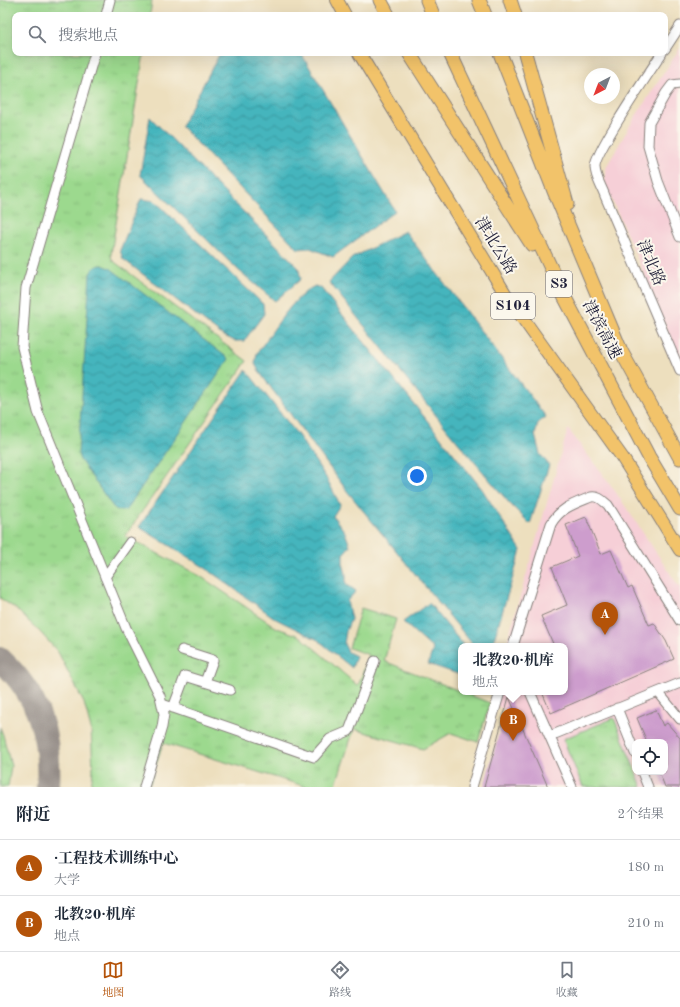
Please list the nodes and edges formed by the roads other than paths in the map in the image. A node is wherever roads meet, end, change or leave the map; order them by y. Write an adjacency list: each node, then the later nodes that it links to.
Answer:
1 (110, 0): 8 (street)
2 (330, 0): 9 (main road)
3 (337, 0): 10 (main road)
4 (380, 0): 11 (highway)
5 (426, 0): 12 (highway)
6 (479, 0): 13 (highway)
7 (510, 0): 14 (highway)
8 (107, 12)
9 (336, 12)
10 (343, 12)
11 (386, 12)
12 (432, 12)
13 (484, 12)
14 (513, 12)
15 (680, 26): 16 (street)
16 (668, 44)
17 (94, 56): 35 (street)
18 (361, 56): 34 (main road, 津北公路 / S104)
19 (367, 56): 32 (main road, 津北公路 / S104)
20 (411, 56): 28 (highway)
21 (451, 56): 28 (highway, 津滨高速 / S3)
22 (501, 56): 27 (highway, 津滨高速 / S3)
23 (526, 56): 27 (highway)
24 (660, 56): 29 (street, 津北路)
25 (680, 84): 26 (street)
26 (680, 237)
27 (584, 261): 30 (highway, 津滨高速 / S3)
28 (565, 298): 31 (highway, 津滨高速 / S3)
29 (680, 371)
30 (680, 458)
31 (680, 509)
32 (680, 540)
33 (130, 542): 35 (street)
34 (680, 550)
35 (105, 577): 46 (street)
36 (680, 621): 37 (street)
37 (514, 643)
38 (182, 650): 40 (street)
39 (375, 661): 47 (street)
40 (205, 682): 42 (street); 47 (street)
41 (680, 683): 43 (street)
42 (230, 690)
43 (658, 692): 48 (street); 49 (street)
44 (499, 695): 54 (street)
45 (531, 695): 50 (street)
46 (162, 704): 47 (street); 53 (street)
47 (173, 708)
48 (617, 708): 50 (street); 51 (street)
49 (680, 719)
50 (550, 736): 55 (street)
51 (632, 746)
52 (643, 775): 56 (street)
53 (144, 787)
54 (472, 787)
55 (572, 787)
56 (648, 787)

